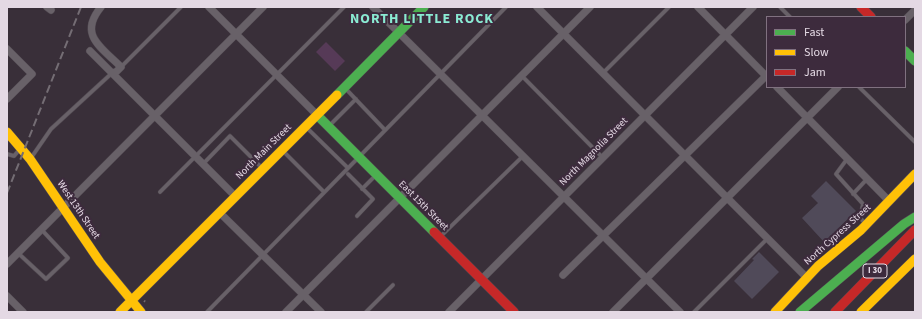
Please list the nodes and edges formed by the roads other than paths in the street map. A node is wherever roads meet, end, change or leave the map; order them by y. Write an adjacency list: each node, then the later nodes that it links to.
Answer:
1 (100, 7): 27 (street)
2 (181, 7): 30 (lane)
3 (209, 7): 21 (street)
4 (263, 7): 21 (street)
5 (344, 7): 34 (lane)
6 (373, 7): 20 (street)
7 (424, 7): 20 (main road, North Main Street)
8 (506, 7): 33 (lane)
9 (537, 7): 22 (street)
10 (590, 7): 22 (street)
11 (669, 7): 32 (lane)
12 (698, 7): 23 (street)
13 (753, 7): 23 (street, North Magnolia Street)
14 (780, 7): 17 (lane)
15 (861, 7): 18 (main road)
16 (915, 10): 19 (street)
17 (789, 16)
18 (870, 16)
19 (906, 19)
20 (398, 32): 33 (street); 37 (main road, North Main Street)
21 (236, 34): 34 (street); 45 (street)
22 (563, 34): 32 (street); 35 (street)
23 (725, 35): 36 (street); 46 (street, North Magnolia Street)
24 (7, 49): 41 (street)
25 (90, 50): 29 (street)
26 (906, 53): 28 (main road)
27 (108, 54): 29 (street); 30 (street)
28 (915, 62)
29 (104, 65): 31 (street)
30 (121, 67): 31 (street)
31 (112, 73): 45 (street); 60 (lane)
32 (602, 73): 46 (street)
33 (440, 74): 44 (street); 50 (lane)
34 (277, 75): 43 (street); 58 (lane)
35 (522, 75): 44 (street); 61 (lane)
36 (766, 76): 57 (street)
37 (344, 87): 42 (lane); 43 (main road, North Main Street)
38 (778, 88): 47 (street)
39 (837, 88): 47 (street)
40 (860, 88): 52 (lane)
41 (7, 99)
42 (356, 99): 49 (lane); 50 (lane)
43 (317, 115): 48 (main road, North Main Street); 49 (main road, East 15th Street)
44 (482, 115): 56 (street); 76 (street)
45 (154, 116): 58 (street); 79 (street)
46 (645, 116): 57 (street); 61 (street, North Magnolia Street)
47 (807, 118): 62 (street); 77 (street)
48 (305, 126): 54 (main road, North Main Street); 64 (lane)
49 (328, 126): 59 (main road, East 15th Street)
50 (385, 130): 59 (lane)
51 (7, 132): 53 (main road, West 13th Street)
52 (915, 142)
53 (22, 147): 55 (lane); 60 (main road, West 13th Street)
54 (282, 150): 65 (main road, North Main Street); 72 (lane)
55 (7, 154)
56 (523, 156): 75 (street); 87 (lane)
57 (685, 156): 77 (street); 86 (street)
58 (195, 157): 63 (street); 71 (lane)
59 (359, 157): 64 (lane); 68 (main road, East 15th Street)
60 (31, 158): 79 (main road, West 13th Street)
61 (603, 158): 75 (street, North Magnolia Street)
62 (847, 159): 69 (street); 73 (lane)
63 (203, 164): 65 (lane); 74 (street)
64 (348, 168): 72 (lane)
65 (263, 169): 74 (main road, North Main Street)
66 (348, 174): 70 (lane)
67 (915, 174): 78 (main road, North Cypress Street)
68 (376, 175): 70 (lane); 76 (main road, East 15th Street)
69 (867, 179): 73 (lane); 78 (street)
70 (362, 189): 81 (lane)
71 (160, 192)
72 (324, 192): 90 (lane)
73 (853, 194): 83 (lane)
74 (235, 196): 80 (main road, North Main Street)
75 (564, 197): 86 (street); 95 (street, North Magnolia Street)
76 (400, 198): 87 (main road, East 15th Street); 98 (street)
77 (727, 198): 88 (street); 96 (street)
78 (889, 201): 83 (main road, North Cypress Street)
79 (62, 208): 84 (street); 100 (main road, West 13th Street)
80 (219, 212): 90 (street); 100 (main road, North Main Street)
81 (357, 216)
82 (915, 217): 114 (main road)
83 (866, 225): 94 (main road, North Cypress Street)
84 (41, 229): 89 (street); 89 (lane)
85 (915, 230): 115 (main road, I 30)
86 (603, 236): 93 (street); 96 (street)
87 (439, 238): 95 (main road, East 15th Street)
88 (767, 239): 94 (street); 112 (lane)
89 (18, 253): 92 (street)
90 (262, 255): 98 (street); 104 (lane)
91 (915, 259): 116 (main road, I 30)
92 (7, 264)
93 (563, 276)
94 (807, 278): 113 (main road, North Cypress Street)
95 (481, 279): 108 (street, North Magnolia Street); 109 (main road, East 15th Street)
96 (646, 279): 110 (street); 111 (street)
97 (393, 284): 107 (lane)
98 (303, 295): 105 (street); 106 (street)
99 (7, 296): 101 (street)
100 (131, 301): 102 (main road, North Main Street); 103 (main road, West 13th Street)
101 (23, 312)
102 (120, 312)
103 (141, 312)
104 (207, 312)
105 (286, 312)
106 (321, 312)
107 (366, 312)
108 (448, 312)
109 (514, 312)
110 (613, 312)
111 (680, 312)
112 (694, 312)
113 (775, 312)
114 (800, 312)
115 (835, 312)
116 (861, 312)

